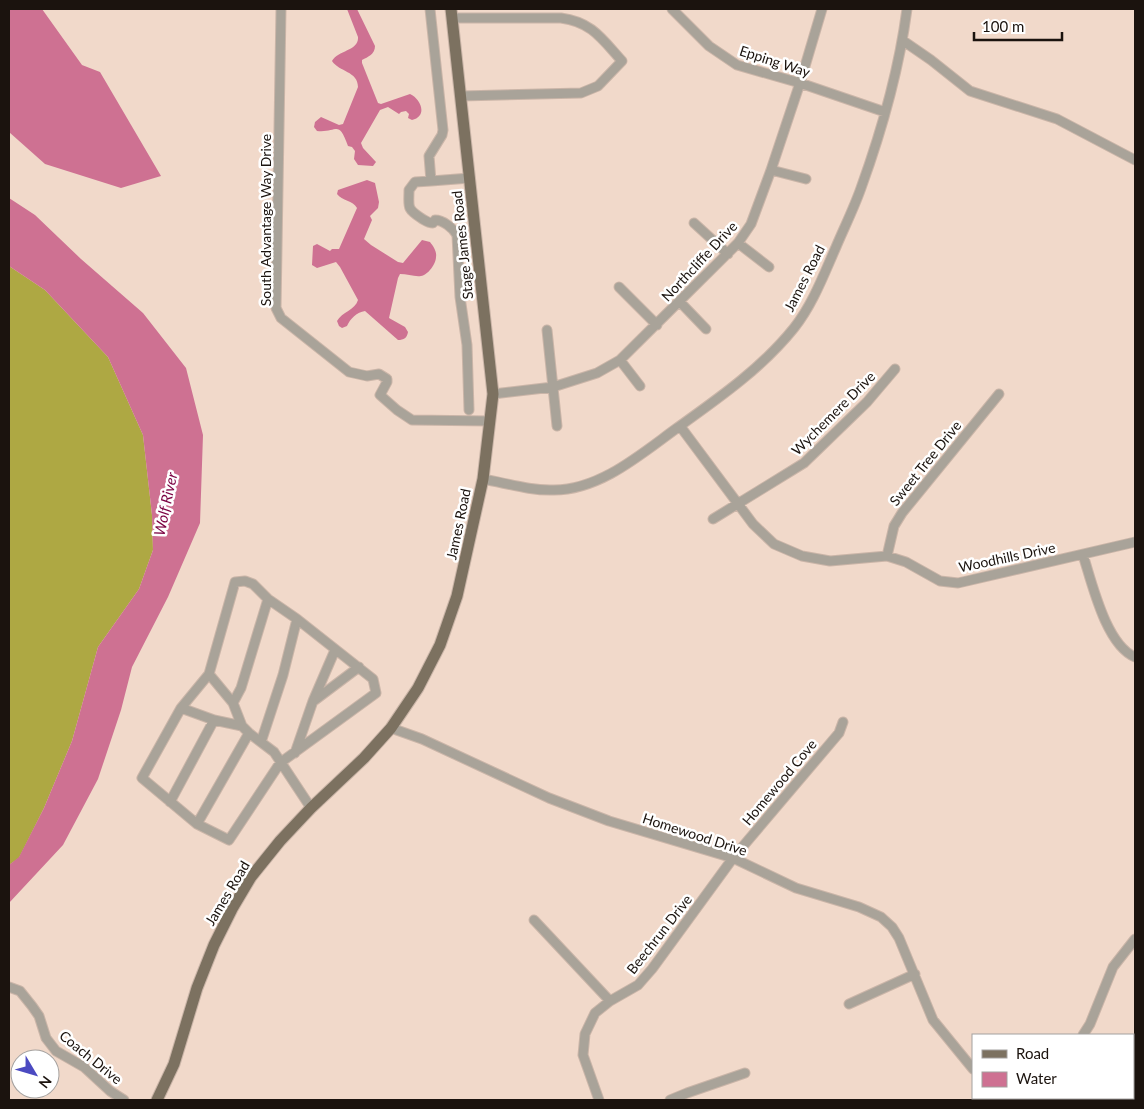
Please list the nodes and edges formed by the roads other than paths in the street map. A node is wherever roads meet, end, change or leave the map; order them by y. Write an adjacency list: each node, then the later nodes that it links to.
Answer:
1 (280, 9): 32 (street, South Advantage Way Drive)
2 (430, 9): 15 (street)
3 (672, 9): 8 (street, Epping Way)
4 (822, 9): 8 (street, Northcliffe Drive)
5 (906, 9): 7 (street, James Road)
6 (452, 13): 9 (main road, Stage James Road); 9 (street)
7 (902, 40): 10 (street, James Road); 11 (street)
8 (800, 83): 10 (street, Epping Way); 12 (street, Northcliffe Drive)
9 (461, 96): 13 (main road, Stage James Road)
10 (885, 112): 34 (street, James Road)
11 (1135, 160)
12 (771, 170): 14 (street); 17 (street, Northcliffe Drive)
13 (470, 178): 15 (street); 29 (main road, Stage James Road)
14 (806, 179)
15 (431, 181): 31 (street)
16 (694, 223): 18 (street)
17 (738, 243): 18 (street, Northcliffe Drive); 19 (street)
18 (728, 254): 21 (street, Northcliffe Drive)
19 (769, 267)
20 (619, 287): 22 (street)
21 (680, 302): 22 (street, Northcliffe Drive); 23 (street)
22 (657, 325): 25 (street, Northcliffe Drive)
23 (706, 329)
24 (547, 330): 28 (street)
25 (620, 360): 27 (street); 28 (street, Northcliffe Drive)
26 (895, 369): 36 (street, Wychemere Drive)
27 (640, 386)
28 (553, 387): 29 (street, Northcliffe Drive); 33 (street)
29 (493, 394): 32 (main road, Stage James Road)
30 (999, 394): 40 (street, Sweet Tree Drive)
31 (469, 410)
32 (490, 421): 35 (main road, Stage James Road)
33 (557, 426)
34 (680, 426): 35 (street, James Road); 36 (street, Woodhills Drive)
35 (483, 479): 53 (main road, James Road)
36 (736, 504): 37 (street, Wychemere Drive); 40 (street, Woodhills Drive)
37 (713, 519)
38 (1135, 542): 39 (street, Woodhills Drive)
39 (1083, 555): 40 (street, Woodhills Drive); 44 (street)
40 (887, 556)
41 (268, 599): 42 (street); 46 (street); 48 (street)
42 (297, 619): 43 (street); 55 (street)
43 (335, 650): 45 (street); 47 (street)
44 (1135, 657)
45 (359, 667): 47 (street); 56 (street)
46 (209, 674): 48 (street); 49 (street)
47 (313, 701): 56 (street)
48 (233, 703): 52 (street)
49 (181, 708): 50 (street); 58 (street)
50 (214, 720): 52 (street); 58 (street)
51 (843, 722): 61 (street, Homewood Cove)
52 (242, 726): 54 (street)
53 (391, 728): 59 (main road, James Road); 61 (street, Homewood Drive)
54 (249, 733): 55 (street); 60 (street)
55 (261, 742): 57 (street)
56 (295, 753): 57 (street)
57 (280, 763): 59 (street); 60 (street)
58 (170, 802): 60 (street)
59 (311, 808): 72 (main road, James Road)
60 (197, 824)
61 (733, 858): 64 (street, Homewood Drive); 66 (street, Beechrun Drive)
62 (534, 920): 66 (street)
63 (1135, 939): 68 (street)
64 (915, 974): 67 (street); 69 (street, Homewood Drive)
65 (9, 987): 71 (street, Coach Drive)
66 (610, 1001): 73 (street, Beechrun Drive)
67 (848, 1004)
68 (1083, 1034)
69 (972, 1067)
70 (745, 1073): 74 (street)
71 (124, 1100)
72 (157, 1100)
73 (599, 1100)
74 (670, 1100)

